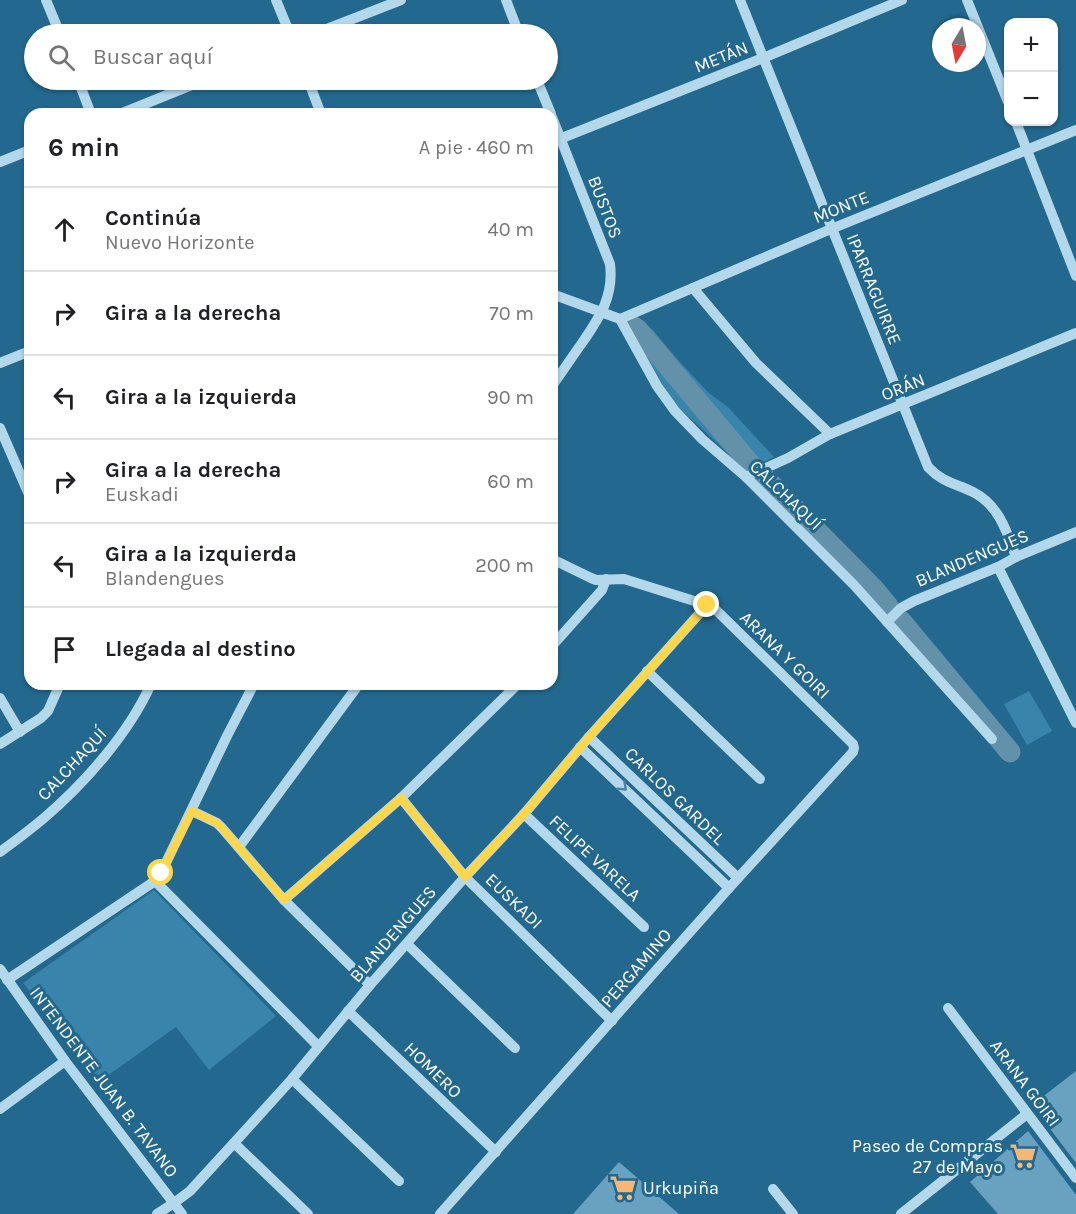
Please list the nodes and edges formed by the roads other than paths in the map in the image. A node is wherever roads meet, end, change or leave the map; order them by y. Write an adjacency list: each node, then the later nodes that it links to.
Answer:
1 (46, 0): 8 (street)
2 (276, 0): 9 (street)
3 (401, 0): 10 (street)
4 (506, 0): 11 (street)
5 (740, 0): 12 (street, IPARRAGUIRRE)
6 (902, 0): 12 (street, METÁN)
7 (967, 0): 17 (street)
8 (56, 24)
9 (286, 24)
10 (340, 24)
11 (515, 24)
12 (763, 58): 24 (street, METÁN); 29 (street, IPARRAGUIRRE)
13 (82, 90): 18 (street)
14 (179, 90): 19 (street)
15 (312, 90): 20 (street)
16 (541, 90): 21 (street, BUSTOS)
17 (1004, 92)
18 (89, 108)
19 (135, 108)
20 (319, 108)
21 (548, 108)
22 (1018, 126): 26 (street)
23 (1076, 130): 26 (street, MONTE)
24 (558, 139)
25 (558, 145): 33 (street, BUSTOS)
26 (1028, 150): 29 (street, MONTE); 30 (street)
27 (24, 152): 28 (street)
28 (0, 162)
29 (831, 229): 31 (street, MONTE); 39 (street, IPARRAGUIRRE)
30 (1076, 276)
31 (693, 288): 34 (street, MONTE); 41 (street)
32 (558, 296): 33 (street)
33 (602, 312): 34 (street); 38 (street, BUSTOS)
34 (620, 319): 42 (street, CALCHAQUÍ)
35 (1076, 333): 39 (street, ORÁN)
36 (24, 353): 37 (street)
37 (0, 363)
38 (558, 377)
39 (903, 405): 41 (street, ORÁN); 45 (street, IPARRAGUIRRE)
40 (0, 428): 43 (street)
41 (831, 434): 42 (street, ORÁN)
42 (746, 477): 50 (street, CALCHAQUÍ)
43 (24, 483)
44 (1076, 532): 45 (street, BLANDENGUES)
45 (1016, 557): 47 (street, BLANDENGUES)
46 (558, 562): 48 (street, ARANA Y GOIRI)
47 (998, 567): 50 (street, BLANDENGUES); 59 (street)
48 (606, 579): 49 (street, ARANA Y GOIRI); 51 (street)
49 (707, 605): 52 (street, BLANDENGUES); 64 (street, ARANA Y GOIRI)
50 (887, 622): 62 (street, CALCHAQUÍ)
51 (558, 639)
52 (647, 671): 61 (street, BLANDENGUES); 66 (street)
53 (57, 690): 60 (street)
54 (148, 690): 71 (street, CALCHAQUÍ)
55 (251, 690): 68 (street)
56 (355, 690): 70 (street)
57 (512, 690): 67 (street)
58 (0, 698): 60 (street)
59 (1076, 723)
60 (20, 732): 63 (street)
61 (589, 737): 65 (street, BLANDENGUES); 73 (street, CARLOS GARDEL)
62 (992, 739)
63 (0, 744)
64 (853, 744): 73 (street, PERGAMINO)
65 (580, 747): 69 (street, BLANDENGUES); 75 (street, CARLOS GARDEL, one-way to 75)
66 (760, 779)
67 (401, 798): 72 (street, EUSKADI); 76 (street)
68 (192, 811): 70 (street); 74 (street)
69 (524, 814): 72 (street, BLANDENGUES); 77 (street, FELIPE VARELA)
70 (239, 847): 76 (street)
71 (0, 852)
72 (465, 877): 78 (street, BLANDENGUES); 84 (street, EUSKADI)
73 (738, 878): 75 (street, PERGAMINO)
74 (155, 881): 80 (street); 85 (street)
75 (729, 888): 84 (street, PERGAMINO)
76 (284, 900): 81 (street)
77 (644, 927)
78 (407, 944): 81 (street, BLANDENGUES); 86 (street)
79 (0, 969): 80 (street, INTENDENTE JUAN B. TAVANO)
80 (7, 980): 87 (street, INTENDENTE JUAN B. TAVANO)
81 (370, 985): 83 (street, BLANDENGUES)
82 (948, 1008): 90 (street, ARANA GOIRI)
83 (348, 1011): 85 (street, BLANDENGUES); 92 (street, HOMERO)
84 (612, 1021): 92 (street, PERGAMINO)
85 (318, 1046): 88 (street, BLANDENGUES)
86 (515, 1048)
87 (65, 1061): 89 (street); 96 (street, INTENDENTE JUAN B. TAVANO)
88 (292, 1079): 91 (street, BLANDENGUES); 94 (street)
89 (0, 1109)
90 (1027, 1114): 93 (street, ARANA GOIRI); 102 (street)
91 (234, 1143): 96 (street, BLANDENGUES); 99 (street)
92 (496, 1152): 100 (street, PERGAMINO)
93 (1076, 1178)
94 (399, 1181)
95 (773, 1189): 101 (street)
96 (174, 1203): 97 (street, BLANDENGUES); 98 (street, INTENDENTE JUAN B. TAVANO)
97 (157, 1214)
98 (182, 1214)
99 (308, 1214)
100 (440, 1214)
101 (793, 1214)
102 (901, 1214)

